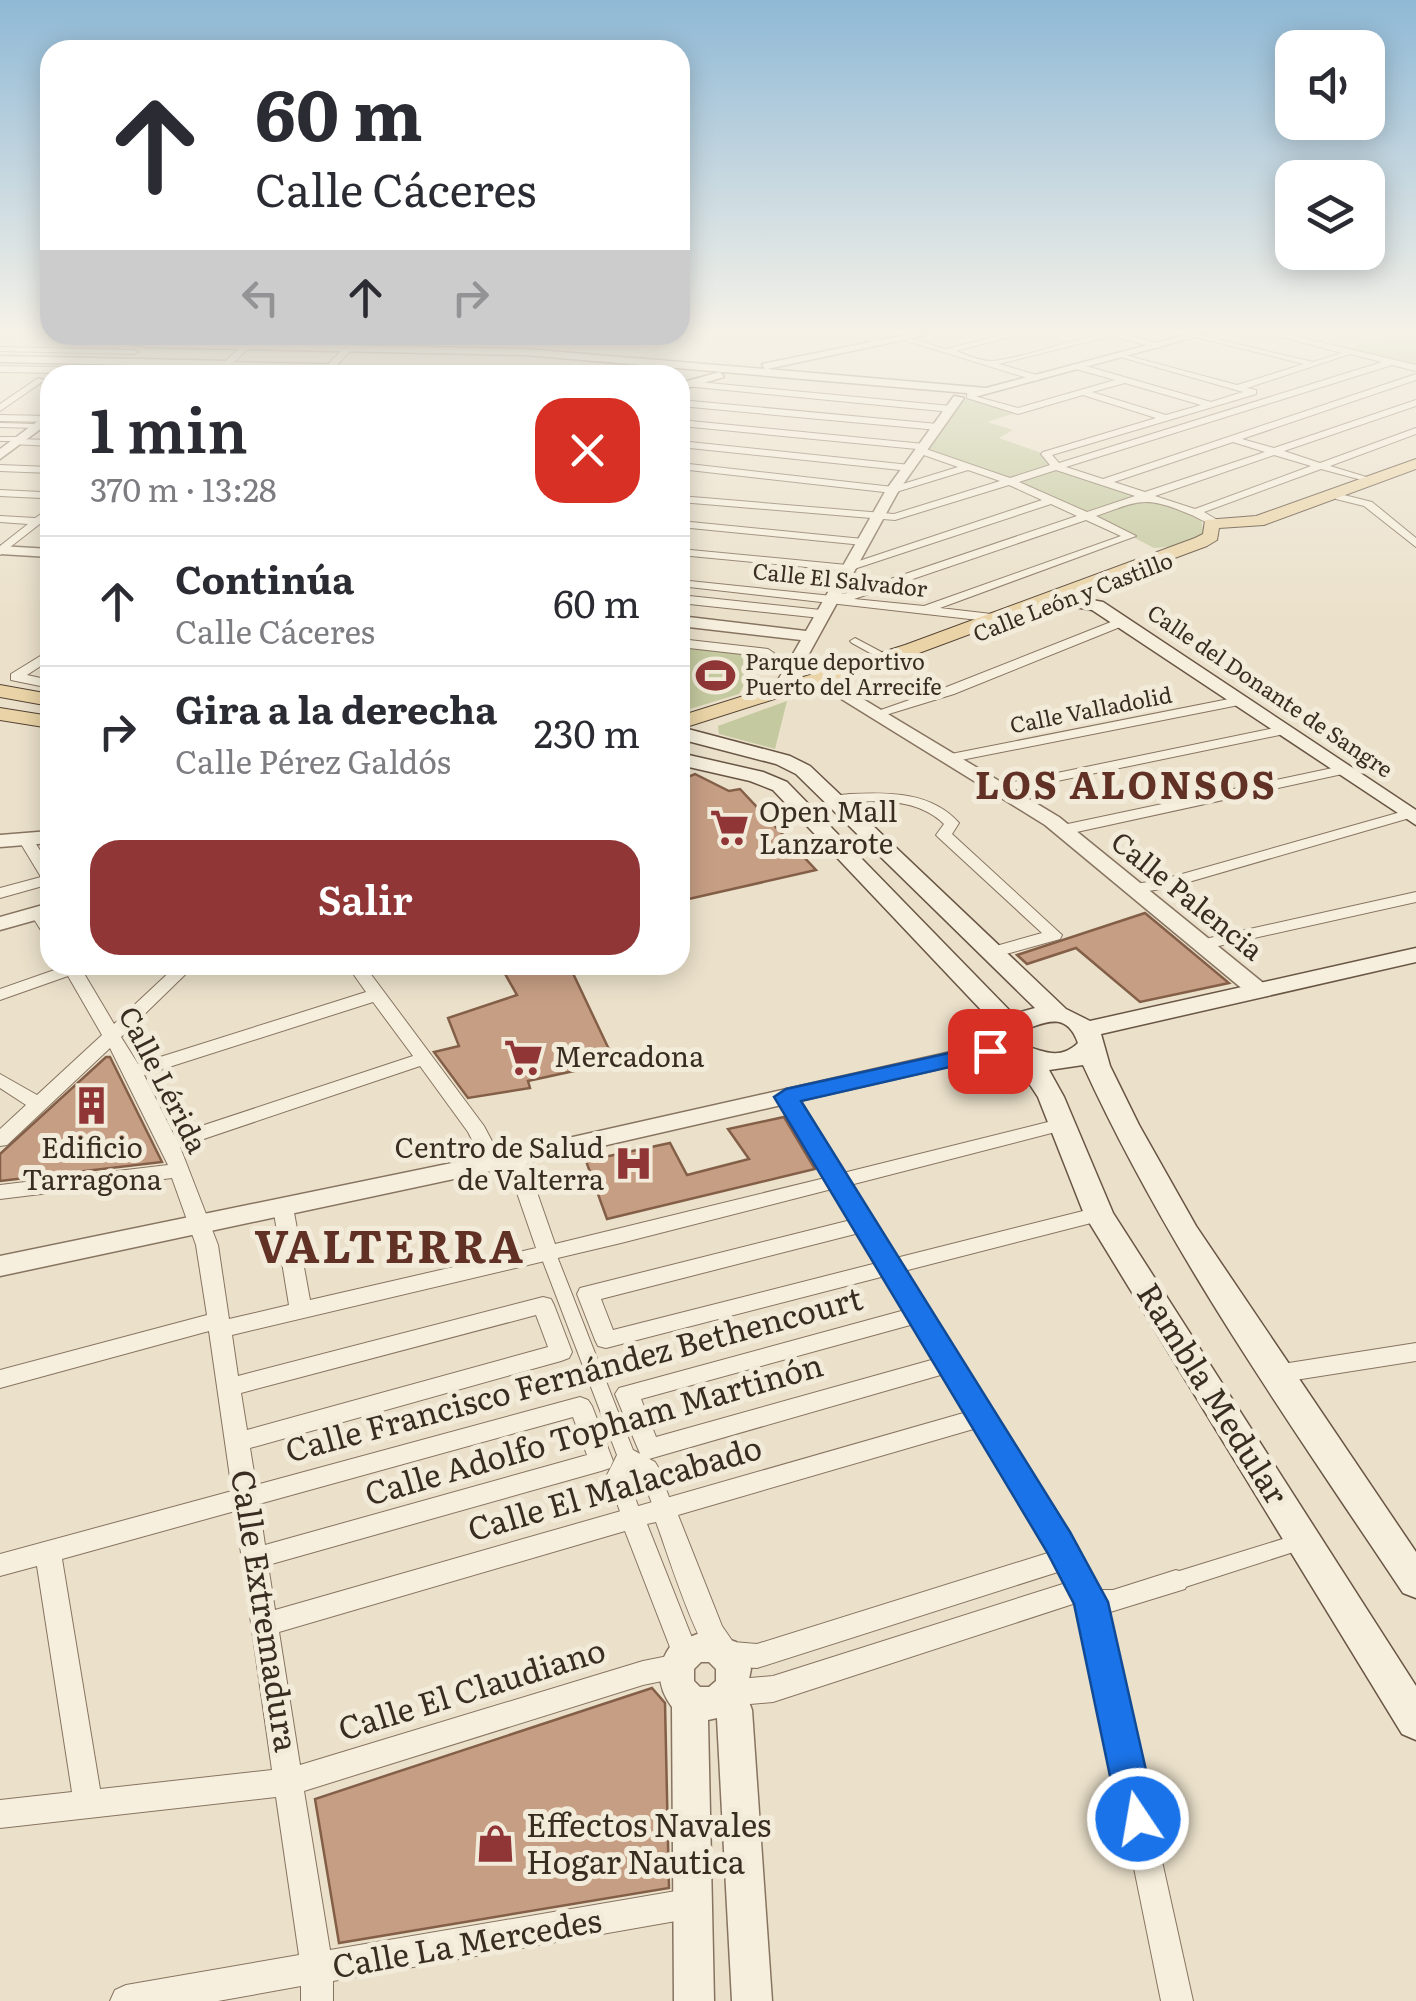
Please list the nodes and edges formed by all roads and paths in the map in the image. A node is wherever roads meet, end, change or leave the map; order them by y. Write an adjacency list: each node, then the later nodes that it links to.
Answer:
1 (36, 427): 12 (street)
2 (722, 427): 15 (street)
3 (938, 427): 15 (street)
4 (1135, 427): 22 (street)
5 (1187, 427): 22 (street)
6 (1197, 427): 11 (street)
7 (1264, 427): 11 (street)
8 (1343, 427): 16 (street)
9 (1416, 431): 18 (street)
10 (0, 436): 12 (street)
11 (1232, 438): 16 (street); 27 (street)
12 (21, 439): 13 (street); 17 (street)
13 (40, 442)
14 (690, 445): 24 (street)
15 (923, 449): 21 (street); 24 (street)
16 (1275, 451): 18 (street); 32 (street)
17 (0, 456)
18 (1324, 466): 29 (street); 35 (street)
19 (1416, 466): 29 (main road, Calle León y Castillo)
20 (690, 467): 28 (street)
21 (968, 467): 26 (street); 28 (street)
22 (1057, 467): 26 (street); 27 (street)
23 (0, 468): 25 (street)
24 (910, 468): 28 (street)
25 (40, 470)
26 (1009, 481): 34 (street); 37 (street)
27 (1103, 482): 32 (street)
28 (894, 490): 37 (street)
29 (1370, 492): 42 (main road, Calle León y Castillo); 42 (main road, Calle León y Castillo); 44 (street)
30 (0, 493): 31 (street)
31 (40, 495)
32 (1145, 496): 35 (street); 36 (street)
33 (690, 500): 37 (street)
34 (1052, 500): 36 (street); 48 (street)
35 (1195, 512): 42 (street)
36 (1084, 515): 52 (street); 53 (street)
37 (880, 516): 43 (street)
38 (0, 519): 39 (street)
39 (40, 521)
40 (40, 524): 45 (street)
41 (690, 525): 43 (street)
42 (1227, 528): 50 (main road, Calle León y Castillo); 55 (main road, Calle León y Castillo)
43 (862, 542): 48 (street)
44 (1416, 544)
45 (1, 550): 46 (street)
46 (40, 552)
47 (690, 553): 48 (street)
48 (848, 568): 52 (street)
49 (690, 583): 52 (street, Calle El Salvador)
50 (1094, 598): 57 (main road, Calle del Donante de Sangre); 64 (main road, Calle León y Castillo)
51 (690, 599): 54 (street)
52 (831, 600): 53 (street, Calle El Salvador); 54 (street)
53 (924, 609): 55 (street, Calle El Salvador)
54 (821, 614): 58 (street)
55 (996, 618): 62 (main road, Calle León y Castillo)
56 (690, 622): 58 (street)
57 (1121, 622): 69 (main road, Calle del Donante de Sangre); 71 (street)
58 (808, 636): 67 (street)
59 (854, 641): 62 (street)
60 (690, 643): 61 (street)
61 (768, 653)
62 (884, 657): 67 (main road, Calle León y Castillo)
63 (40, 661): 65 (street)
64 (828, 683): 71 (street, Calle Palencia); 76 (main road, Calle León y Castillo)
65 (8, 684): 66 (street); 68 (main road)
66 (40, 684)
67 (774, 693): 73 (main road, Calle León y Castillo)
68 (40, 696)
69 (1240, 700): 74 (main road, Calle del Donante de Sangre); 77 (street, Calle Valladolid)
70 (0, 714): 72 (main road)
71 (879, 714): 77 (street, Calle Palencia)
72 (40, 720)
73 (690, 729)
74 (1284, 730): 79 (main road, Calle del Donante de Sangre); 80 (street)
75 (690, 734): 76 (main road, Calle León y Castillo)
76 (714, 735): 81 (main road)
77 (951, 758): 80 (street, Calle Palencia)
78 (690, 761): 107 (main road, Rambla Medular)
79 (1342, 770): 82 (main road, Calle del Donante de Sangre); 83 (street)
80 (998, 789): 83 (street, Calle Palencia)
81 (836, 799): 95 (main road); 95 (street)
82 (1412, 816): 89 (street)
83 (1063, 830): 89 (street, Calle Palencia)
84 (40, 838): 85 (street)
85 (26, 839): 86 (street); 87 (street)
86 (0, 841)
87 (40, 862)
88 (40, 882): 90 (street)
89 (1135, 888): 94 (street, Calle Palencia)
90 (0, 893)
91 (1416, 897): 94 (street)
92 (40, 919): 93 (street)
93 (0, 924)
94 (1205, 944): 101 (street, Calle Palencia)
95 (994, 952): 104 (main road)
96 (1411, 957): 101 (main road)
97 (51, 975): 102 (street)
98 (77, 975): 105 (street, Calle Lérida)
99 (176, 975): 105 (street)
100 (361, 975): 103 (street)
101 (1259, 991): 106 (main road)
102 (0, 995)
103 (376, 996): 108 (street); 109 (street)
104 (1058, 1016): 106 (main road); 107 (main road)
105 (111, 1036): 109 (street, Calle Lérida); 112 (street)
106 (1087, 1039): 107 (main road); 136 (main road)
107 (1017, 1043): 111 (street); 113 (main road, Rambla Medular)
108 (423, 1059): 115 (street); 116 (street)
109 (133, 1072): 115 (street, Calle Lérida)
110 (0, 1080): 112 (street)
111 (786, 1097): 116 (street); 118 (street)
112 (39, 1104): 114 (street)
113 (1060, 1125): 118 (street); 121 (main road, Rambla Medular)
114 (0, 1140)
115 (168, 1144): 117 (street, Calle Lérida)
116 (504, 1160): 120 (street); 124 (street)
117 (179, 1170): 119 (street); 122 (street, Calle Lérida)
118 (838, 1179): 123 (street); 124 (street)
119 (0, 1192)
120 (283, 1207): 122 (street); 129 (street)
121 (1099, 1214): 126 (street); 148 (main road, Rambla Medular)
122 (201, 1223): 125 (street); 131 (street, Calle Extremadura)
123 (865, 1224): 126 (street); 127 (street)
124 (548, 1252): 128 (street); 129 (street)
125 (0, 1266)
126 (892, 1270): 130 (street); 132 (street)
127 (588, 1294): 128 (street); 132 (street)
128 (554, 1302): 133 (street); 138 (street)
129 (301, 1310): 131 (street)
130 (919, 1314): 135 (street); 139 (street, Calle Francisco Fernández Bethencourt)
131 (219, 1324): 137 (street); 138 (street, Calle Extremadura)
132 (606, 1340): 133 (street)
133 (572, 1350): 139 (street); 142 (street)
134 (1416, 1352): 136 (street)
135 (950, 1364): 141 (street); 143 (street, Calle Adolfo Topham Martinón)
136 (1276, 1374): 154 (main road)
137 (0, 1379)
138 (230, 1387): 142 (street, Calle Extremadura)
139 (616, 1396): 140 (street, Calle Francisco Fernández Bethencourt); 143 (street)
140 (580, 1406): 144 (street); 145 (street, Calle Francisco Fernández Bethencourt)
141 (982, 1418): 146 (street, Calle El Malacabado); 151 (street)
142 (236, 1442): 145 (street, Calle Extremadura)
143 (638, 1451): 144 (street, Calle Adolfo Topham Martinón); 146 (street); 147 (street)
144 (601, 1461): 150 (street, Calle Adolfo Topham Martinón)
145 (246, 1498): 149 (street, Calle Francisco Fernández Bethencourt); 150 (street, Calle Extremadura)
146 (662, 1508): 147 (street, Calle El Malacabado); 157 (street)
147 (632, 1517): 156 (street, Calle El Malacabado); 158 (street)
148 (1303, 1540): 153 (street); 160 (main road, Rambla Medular)
149 (48, 1552): 152 (street, Calle Francisco Fernández Bethencourt); 162 (street)
150 (256, 1558): 156 (street, Calle Extremadura)
151 (1068, 1558): 155 (street); 157 (street)
152 (0, 1566)
153 (1176, 1581): 155 (street)
154 (1416, 1582)
155 (1087, 1596): 159 (street); 169 (street)
156 (266, 1624): 161 (street, Calle Extremadura)
157 (725, 1654): 158 (street); 159 (street)
158 (684, 1673): 159 (street); 161 (street, Calle El Claudiano); 164 (street)
159 (728, 1693): 168 (street)
160 (1416, 1722)
161 (290, 1782): 162 (street, Calle El Claudiano); 165 (street, Calle Extremadura)
162 (88, 1803): 163 (street, Calle El Claudiano)
163 (0, 1814)
164 (690, 1908): 165 (street, Calle La Mercedes); 167 (street)
165 (317, 1985): 166 (street, Calle La Mercedes)
166 (126, 2001)
167 (694, 2001)
168 (752, 2001)
169 (1177, 2001)

